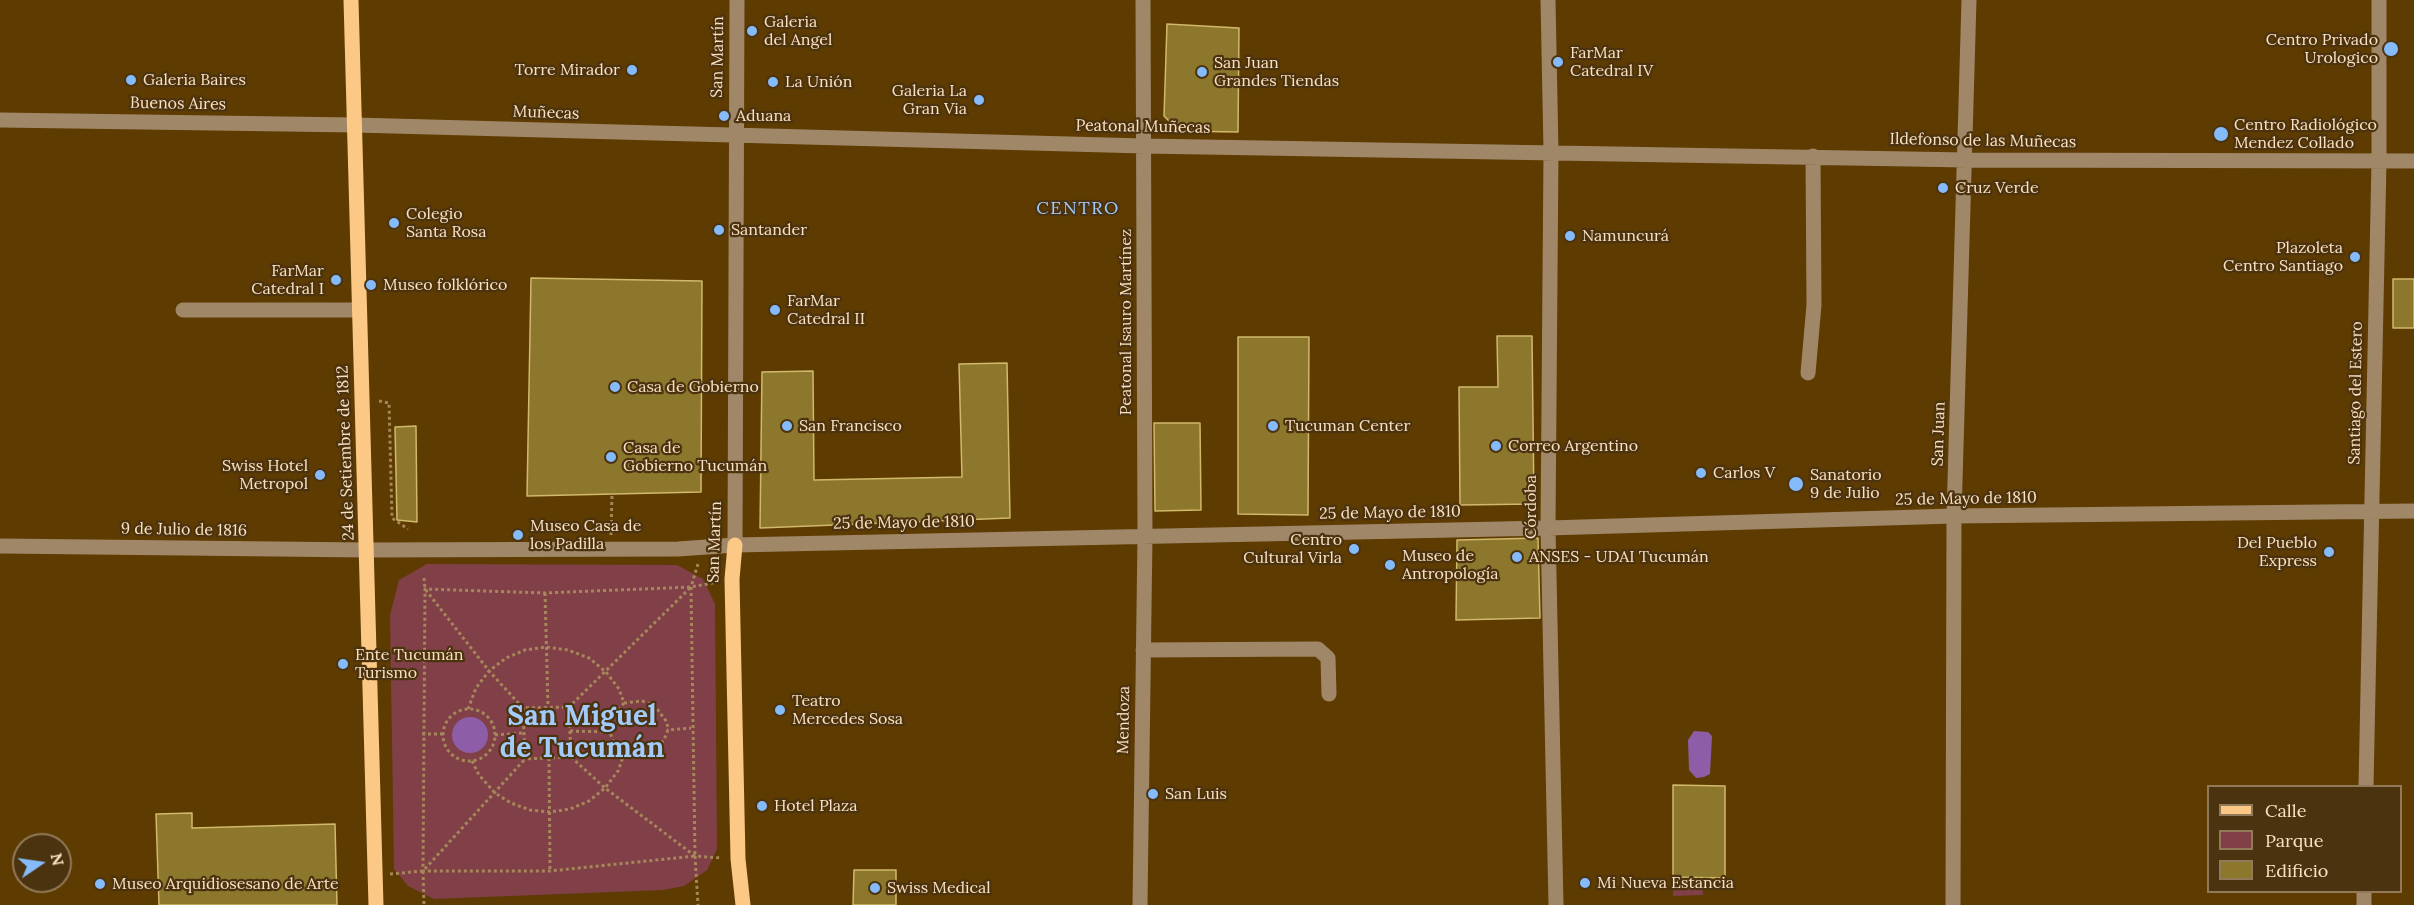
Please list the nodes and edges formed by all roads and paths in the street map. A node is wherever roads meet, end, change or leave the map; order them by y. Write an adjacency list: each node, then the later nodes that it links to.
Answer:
1 (351, 0): 8 (main road, 24 de Setiembre de 1812)
2 (737, 0): 9 (street, San Martín)
3 (1143, 0): 10 (street, Peatonal Isauro Martínez)
4 (1548, 0): 11 (street, Córdoba)
5 (1969, 0): 13 (street, San Juan)
6 (2379, 0): 14 (street, Santiago del Estero)
7 (0, 120): 8 (street, Buenos Aires)
8 (355, 125): 9 (street, Muñecas); 17 (main road, 24 de Setiembre de 1812)
9 (735, 136): 10 (street, Peatonal Muñecas); 27 (street, San Martín)
10 (1144, 146): 11 (street, Peatonal Muñecas); 26 (street, Peatonal Isauro Martínez)
11 (1551, 151): 12 (street, Ildefonso de las Muñecas); 24 (street, Córdoba)
12 (1813, 156): 13 (street, Ildefonso de las Muñecas); 18 (street)
13 (1967, 160): 14 (street, Ildefonso de las Muñecas); 23 (street, San Juan)
14 (2379, 161): 15 (street, Ildefonso de las Muñecas); 22 (street, Santiago del Estero)
15 (2414, 161)
16 (183, 310): 17 (street)
17 (359, 310): 19 (main road, 24 de Setiembre de 1812)
18 (1808, 373)
19 (361, 399): 25 (path); 31 (main road, 24 de Setiembre de 1812)
20 (612, 495): 30 (path)
21 (2414, 510): 22 (street, 25 de Mayo de 1810)
22 (2372, 512): 23 (street, 25 de Mayo de 1810); 60 (street, Santiago del Estero)
23 (1954, 516): 24 (street, 25 de Mayo de 1810); 74 (street, San Juan)
24 (1548, 528): 26 (street, 25 de Mayo de 1810); 73 (street, Córdoba)
25 (408, 529)
26 (1145, 536): 27 (street, 25 de Mayo de 1810); 38 (street, Mendoza)
27 (735, 545): 29 (street, 25 de Mayo de 1810); 33 (main road, San Martín)
28 (0, 546): 31 (street, 9 de Julio de 1816)
29 (704, 546): 30 (street, 25 de Mayo de 1810); 34 (path)
30 (611, 549): 31 (street, 25 de Mayo de 1810)
31 (367, 550): 68 (main road, 24 de Setiembre de 1812)
32 (424, 578): 35 (path)
33 (732, 579): 34 (path); 65 (main road, San Martín)
34 (691, 587): 36 (path); 40 (path); 47 (path)
35 (425, 589): 36 (path); 39 (path); 52 (path)
36 (545, 593): 37 (path)
37 (546, 647): 39 (path); 40 (path); 43 (path)
38 (1143, 650): 41 (street); 72 (street, Mendoza)
39 (489, 671): 45 (path); 46 (path)
40 (606, 672): 42 (path); 44 (path)
41 (1329, 694)
42 (624, 703): 48 (path); 51 (path)
43 (548, 707): 44 (path); 45 (path)
44 (569, 707): 49 (path)
45 (523, 708): 50 (path)
46 (468, 709): 53 (path); 54 (path)
47 (692, 728): 48 (path); 64 (path)
48 (668, 730): 55 (path)
49 (570, 731): 51 (path); 56 (path)
50 (524, 732): 54 (path); 58 (path)
51 (610, 732): 55 (path)
52 (422, 734): 53 (path); 66 (path)
53 (444, 734): 59 (path)
54 (495, 735): 59 (path)
55 (624, 754): 61 (path)
56 (571, 757): 57 (path); 61 (path)
57 (549, 758): 58 (path); 63 (path)
58 (525, 759): 62 (path)
59 (472, 761): 62 (path)
60 (2366, 785)
61 (605, 788): 63 (path); 64 (path)
62 (495, 793): 63 (path); 66 (path)
63 (550, 812): 67 (path)
64 (695, 856): 65 (path); 67 (path); 70 (path)
65 (738, 859): 71 (main road, San Martín)
66 (423, 871): 67 (path); 69 (path)
67 (550, 871)
68 (376, 905)
69 (424, 905)
70 (698, 905)
71 (743, 905)
72 (1140, 905)
73 (1556, 905)
74 (1953, 905)

